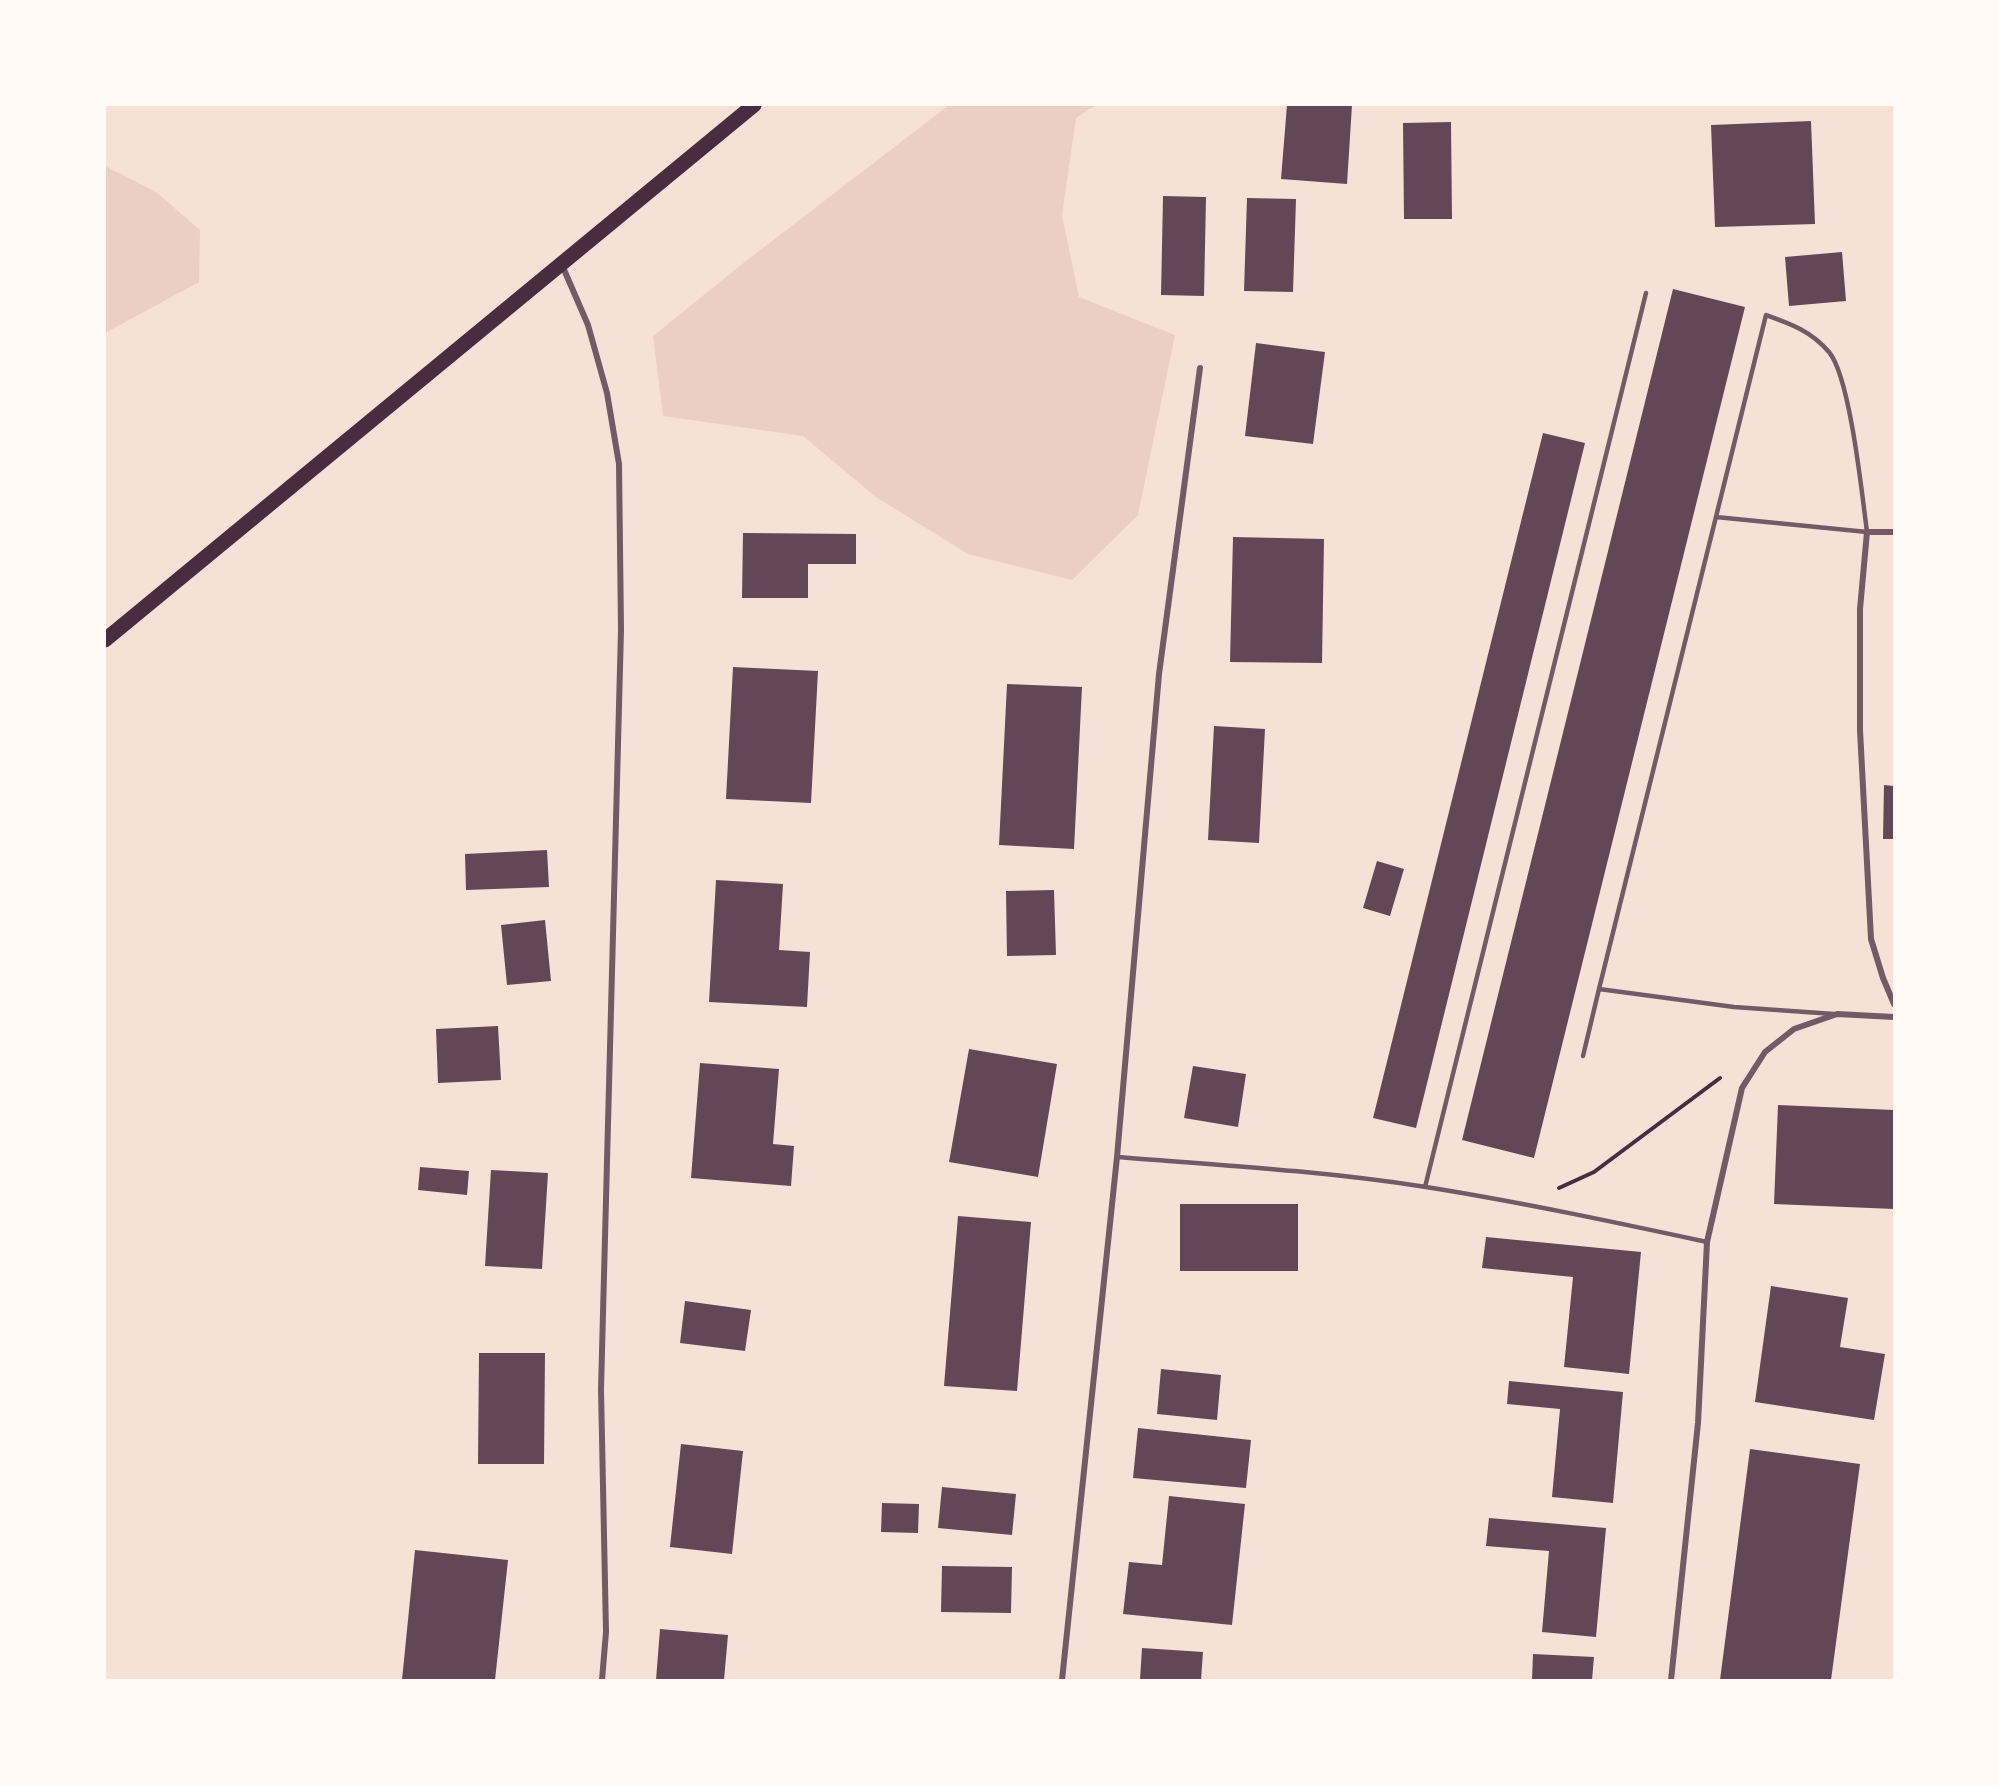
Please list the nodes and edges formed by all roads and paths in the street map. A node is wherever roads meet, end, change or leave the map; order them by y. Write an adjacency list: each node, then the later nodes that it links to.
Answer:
1 (754, 105): 2 (main road)
2 (561, 264): 8 (main road); 19 (street)
3 (1646, 293): 16 (lane)
4 (1200, 368): 15 (street)
5 (1716, 517): 6 (lane); 6 (lane); 9 (lane)
6 (1868, 532): 7 (street); 10 (street)
7 (1894, 532)
8 (105, 640)
9 (1599, 989): 11 (lane); 14 (lane)
10 (1894, 1004)
11 (1837, 1014): 12 (street); 13 (street)
12 (1894, 1017)
13 (1765, 1052): 17 (path); 18 (street)
14 (1583, 1056)
15 (1117, 1157): 16 (lane); 20 (street)
16 (1425, 1187): 17 (lane)
17 (1509, 1202): 18 (lane)
18 (1707, 1242): 21 (street)
19 (602, 1680)
20 (1062, 1680)
21 (1671, 1680)

